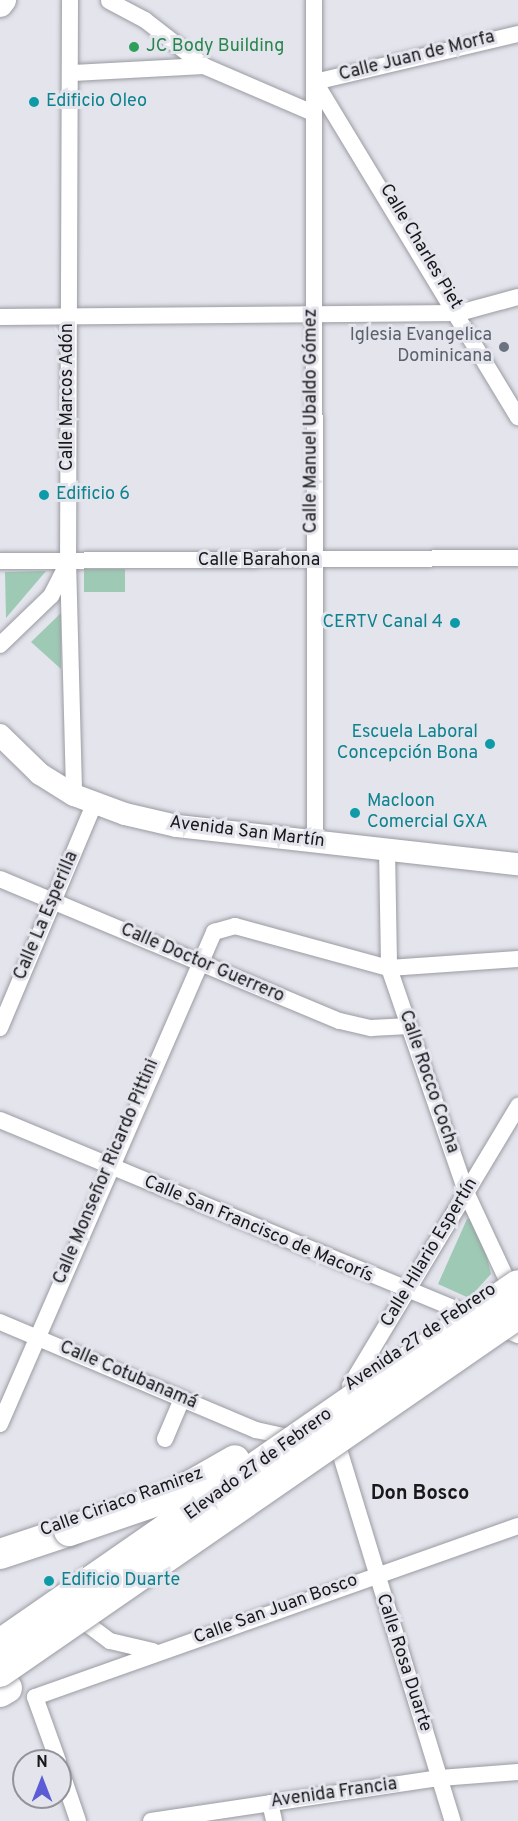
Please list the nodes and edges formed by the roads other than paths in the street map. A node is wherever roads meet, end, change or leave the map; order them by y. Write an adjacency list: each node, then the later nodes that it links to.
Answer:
1 (3, 0): 5 (main road)
2 (70, 0): 8 (street, Calle Marcos Adón)
3 (314, 0): 9 (street, Calle Manuel Ubaldo Gómez)
4 (109, 1): 7 (street)
5 (0, 4)
6 (518, 34): 9 (street, Calle Juan de Morfa)
7 (204, 66): 8 (street); 10 (street)
8 (73, 73): 13 (street, Calle Marcos Adón)
9 (315, 82): 10 (street, Calle Manuel Ubaldo Gómez); 12 (street, Calle Charles Piet)
10 (313, 113): 14 (street, Calle Manuel Ubaldo Gómez)
11 (518, 297): 12 (street)
12 (459, 313): 14 (street); 16 (street, Calle Charles Piet)
13 (68, 316): 14 (street); 15 (street); 19 (street, Calle Marcos Adón)
14 (313, 316): 20 (street, Calle Manuel Ubaldo Gómez)
15 (0, 317)
16 (518, 417)
17 (518, 558): 20 (street, Calle Barahona)
18 (0, 561): 19 (street, Calle Barahona)
19 (69, 561): 20 (street, Calle Barahona); 21 (street); 23 (street, Calle Marcos Adón)
20 (312, 561): 25 (street, Calle Manuel Ubaldo Gómez)
21 (0, 645)
22 (0, 735): 23 (main road, Avenida San Martín)
23 (74, 795): 24 (main road, Avenida San Martín)
24 (94, 804): 25 (main road, Avenida San Martín); 29 (street, Calle La Esperilla)
25 (315, 841): 26 (main road, Avenida San Martín)
26 (387, 849): 27 (main road, Avenida San Martín); 32 (street, Calle Rocco Cocha)
27 (518, 864)
28 (0, 879): 29 (street, Calle Doctor Guerrero)
29 (54, 902): 31 (street, Calle Doctor Guerrero); 34 (street, Calle La Esperilla)
30 (518, 959): 32 (street)
31 (198, 962): 32 (street, Calle Monseñor Ricardo Pittini); 33 (street, Calle Doctor Guerrero); 37 (street, Calle Monseñor Ricardo Pittini)
32 (389, 968): 33 (street, Calle Rocco Cocha)
33 (409, 1026): 38 (street, Calle Rocco Cocha)
34 (0, 1028)
35 (518, 1106): 38 (street, Calle Hilario Espertín)
36 (0, 1120): 37 (street, Calle San Francisco de Macorís)
37 (109, 1168): 40 (street, Calle San Francisco de Macorís); 45 (street, Calle Monseñor Ricardo Pittini)
38 (466, 1192): 39 (street, Calle Rocco Cocha); 40 (street, Calle Hilario Espertín)
39 (516, 1276): 41 (street, Calle Rocco Cocha); 42 (highway, Elevado 27 de Febrero, bridge)
40 (408, 1293): 42 (street, Calle San Francisco de Macorís); 46 (street, Calle Hilario Espertín)
41 (518, 1304)
42 (475, 1307): 44 (street, Calle San Francisco de Macorís); 46 (main road, Avenida 27 de Febrero); 48 (highway, Elevado 27 de Febrero, bridge)
43 (0, 1322): 45 (street, Calle Cotubanamá)
44 (515, 1327): 52 (main road); 62 (highway, Elevado 27 de Febrero, bridge)
45 (36, 1337): 47 (street, Calle Cotubanamá); 49 (street, Calle Monseñor Ricardo Pittini)
46 (350, 1386): 50 (main road, Avenida 27 de Febrero); 52 (street)
47 (182, 1399): 50 (street, Calle Cotubanamá); 51 (street)
48 (320, 1419): 56 (highway, bridge); 60 (highway, Elevado 27 de Febrero, bridge)
49 (0, 1424)
50 (267, 1433): 52 (street); 53 (main road, Avenida 27 de Febrero)
51 (165, 1438)
52 (344, 1442): 57 (street, Calle Rosa Duarte); 58 (main road)
53 (244, 1459): 55 (street, Calle Ciriaco Ramirez); 59 (main road, Avenida 27 de Febrero)
54 (518, 1526): 57 (street, Calle San Juan Bosco)
55 (0, 1547)
56 (0, 1554)
57 (375, 1574): 61 (street, Calle San Juan Bosco); 65 (street, Calle Rosa Duarte)
58 (82, 1620): 61 (street); 62 (main road)
59 (0, 1632)
60 (0, 1644)
61 (161, 1651): 63 (street, Calle San Juan Bosco)
62 (2, 1683)
63 (54, 1749)
64 (518, 1772): 65 (street, Avenida Francia)
65 (440, 1778): 67 (street, Avenida Francia); 72 (street, Calle Rosa Duarte)
66 (72, 1803): 69 (street)
67 (270, 1803): 68 (street, Avenida Francia); 71 (street)
68 (211, 1817): 70 (street, Avenida Francia)
69 (78, 1821)
70 (151, 1821)
71 (274, 1821)
72 (453, 1821)

